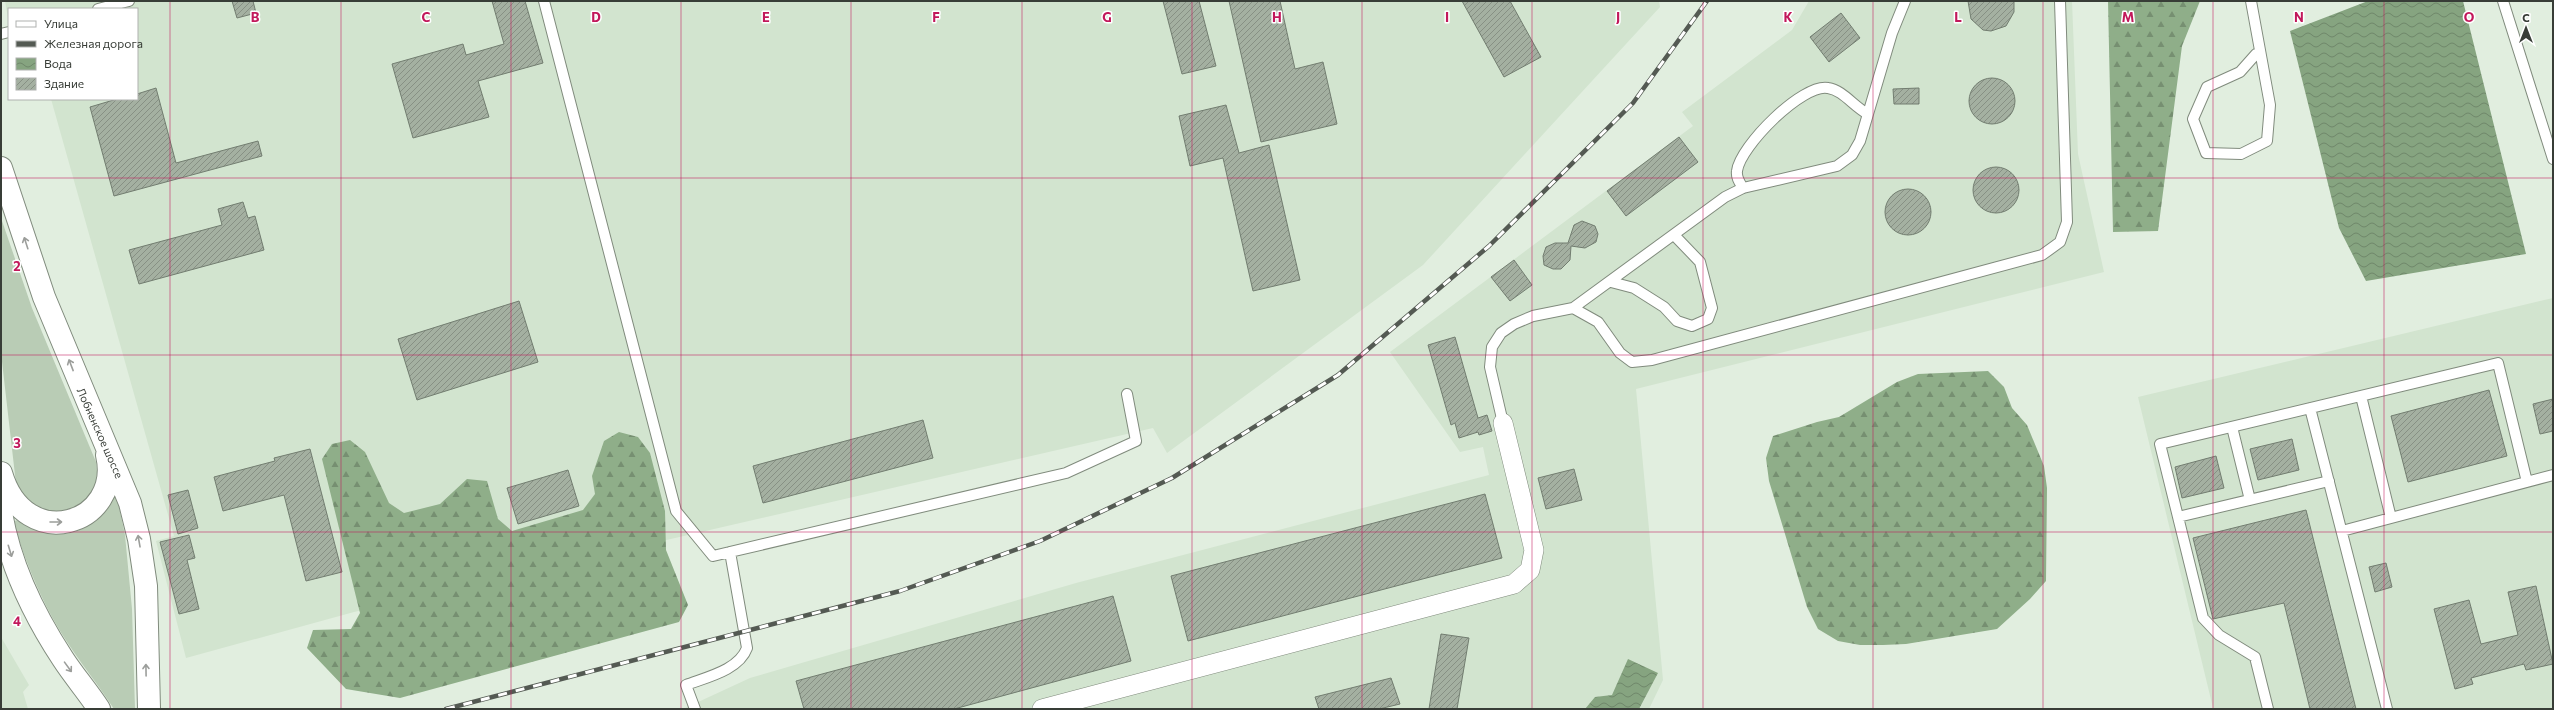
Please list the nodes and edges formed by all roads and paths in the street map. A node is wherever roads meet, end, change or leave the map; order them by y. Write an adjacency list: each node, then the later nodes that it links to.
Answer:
1 (130, 1): 7 (lane)
2 (544, 1): 31 (lane)
3 (1905, 1): 9 (lane)
4 (2060, 1): 15 (lane)
5 (2251, 1): 8 (lane)
6 (2503, 1): 10 (lane)
7 (102, 8)
8 (2256, 54)
9 (1868, 114): 12 (lane); 12 (lane)
10 (2553, 159)
11 (1, 168): 21 (main road, Лобненское шоссе, one-way to 11)
12 (1743, 188): 13 (lane)
13 (1674, 235): 14 (lane); 14 (lane)
14 (1611, 282): 15 (lane)
15 (1573, 308): 19 (lane)
16 (1127, 394): 31 (lane)
17 (2361, 396): 18 (lane); 25 (lane); 29 (lane)
18 (2310, 408): 20 (lane); 24 (lane)
19 (1503, 423): 35 (street)
20 (2232, 427): 26 (lane); 28 (lane)
21 (103, 439): 22 (main road, one-way to 21); 33 (main road, Лобненское шоссе, one-way to 21)
22 (1, 473)
23 (2553, 475): 25 (lane)
24 (2329, 481): 26 (lane); 30 (lane)
25 (2527, 482): 29 (lane)
26 (2250, 500): 28 (lane)
27 (1, 513): 32 (main road, one-way to 32)
28 (2178, 517): 36 (lane)
29 (2391, 518): 30 (lane)
30 (2342, 531): 37 (lane)
31 (730, 552): 34 (lane)
32 (99, 709)
33 (149, 709)
34 (695, 709)
35 (1042, 709)
36 (2268, 709)
37 (2387, 709)

